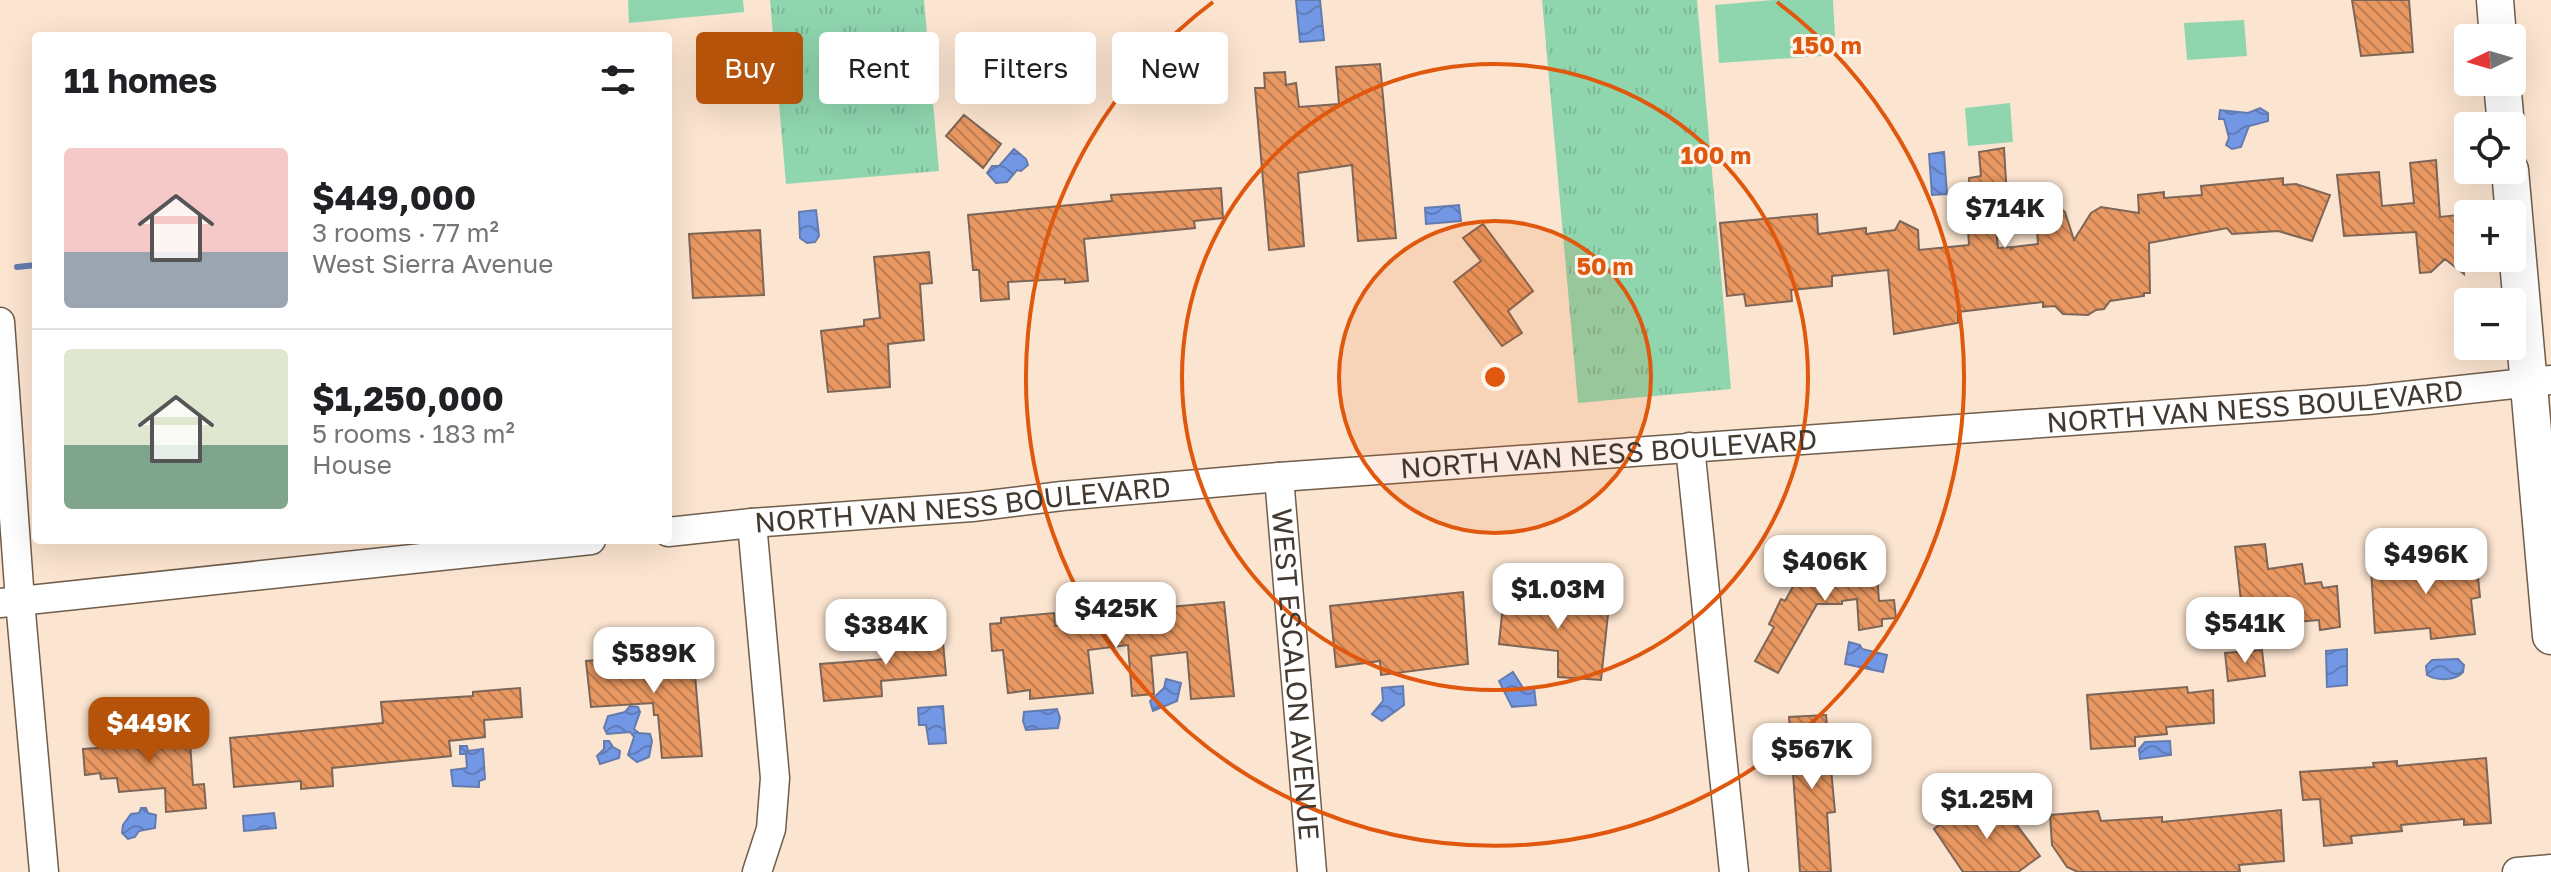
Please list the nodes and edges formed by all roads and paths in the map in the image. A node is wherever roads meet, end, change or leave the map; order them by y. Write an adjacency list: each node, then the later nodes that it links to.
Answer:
1 (2495, 0): 2 (main road)
2 (2497, 24)
3 (2512, 184): 5 (main road)
4 (0, 322): 11 (street)
5 (2540, 381): 6 (street, NORTH VAN NESS BOULEVARD); 12 (main road)
6 (1690, 447): 7 (street, NORTH VAN NESS BOULEVARD); 17 (street)
7 (1279, 477): 8 (street, NORTH VAN NESS BOULEVARD); 16 (street, WEST ESCALON AVENUE)
8 (752, 523): 9 (street, NORTH VAN NESS BOULEVARD); 15 (street)
9 (672, 532)
10 (554, 544): 11 (street)
11 (10, 602): 14 (street)
12 (2551, 636)
13 (2551, 869): 18 (street)
14 (44, 872)
15 (757, 872)
16 (1312, 872)
17 (1734, 872)
18 (2517, 872)

